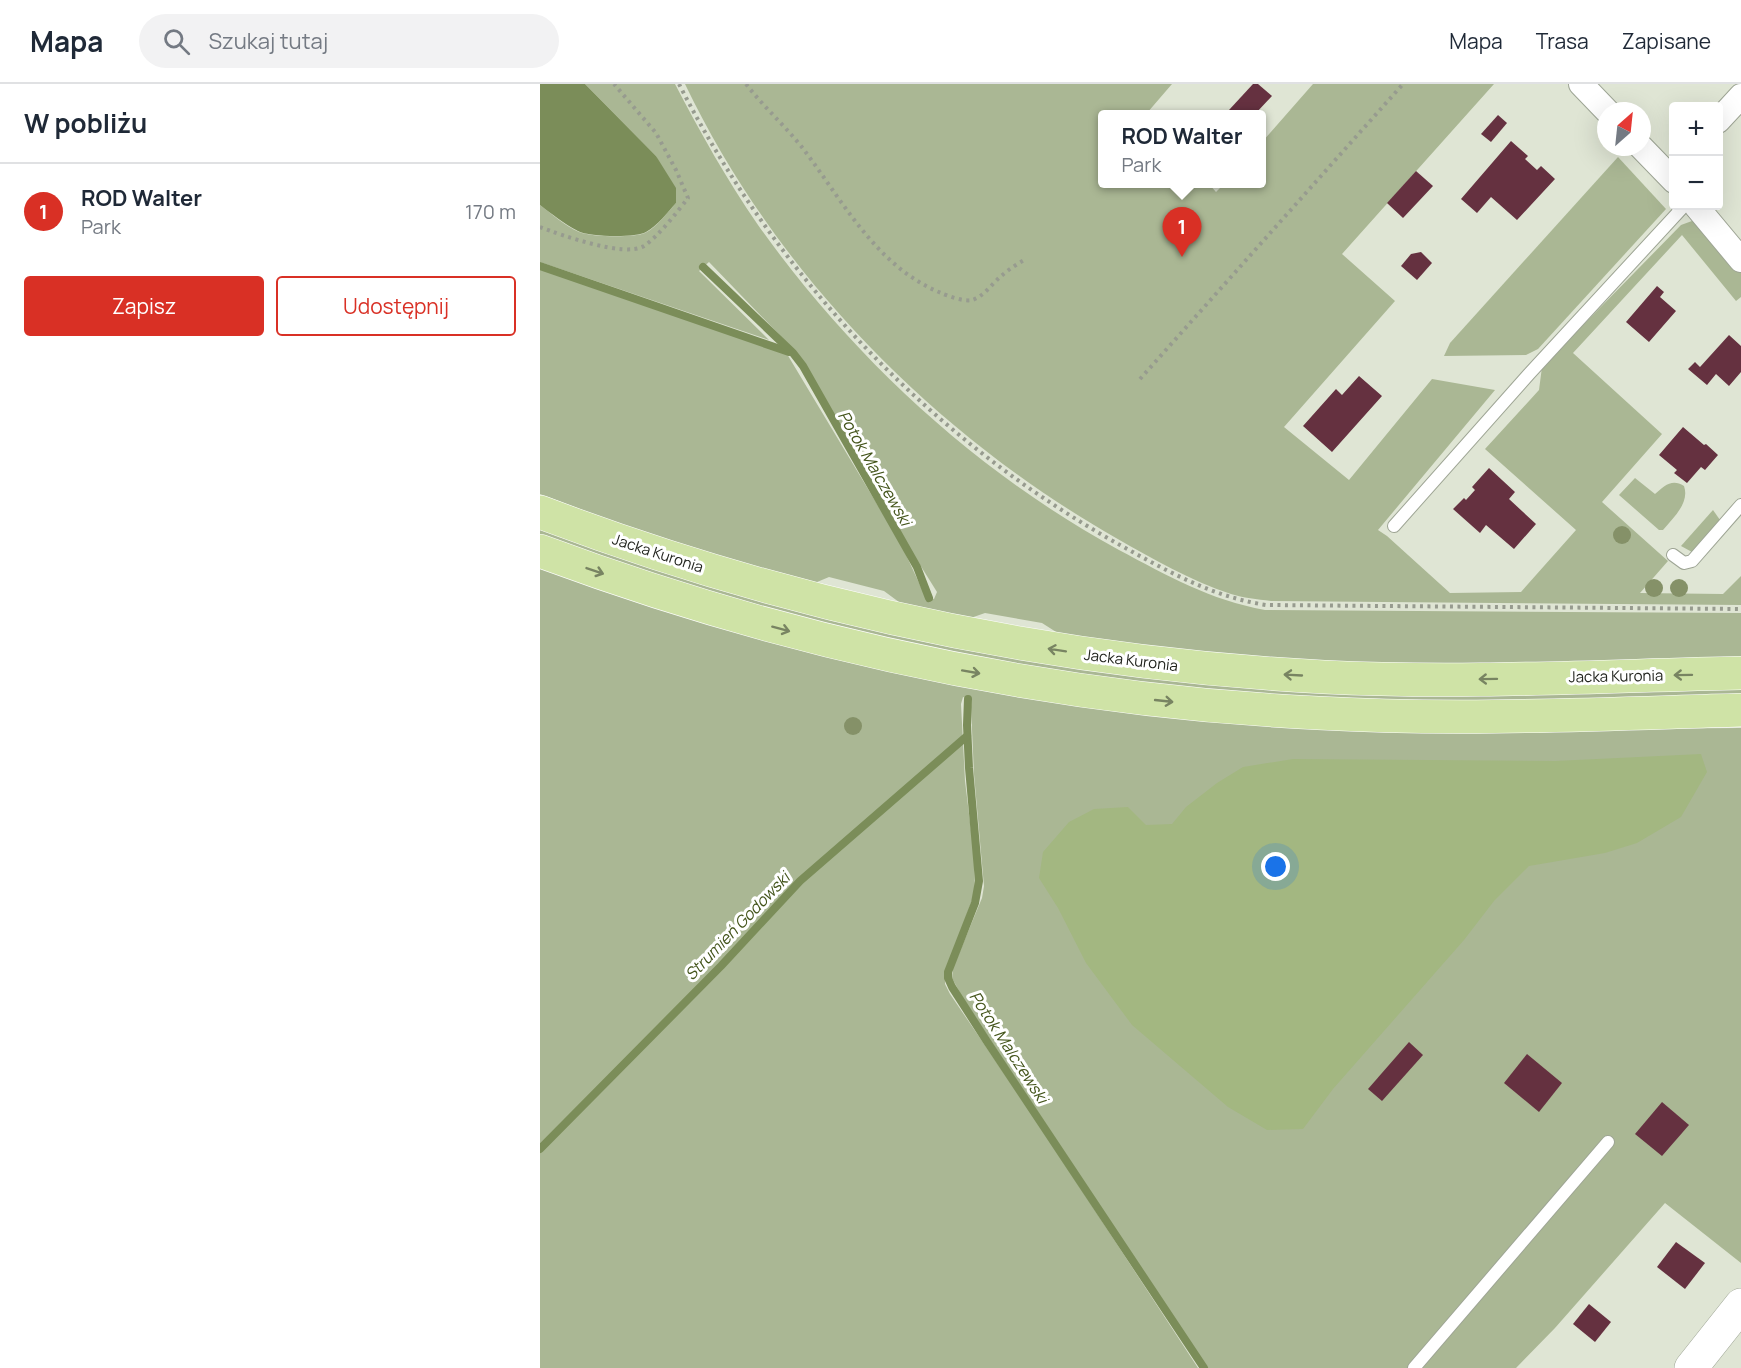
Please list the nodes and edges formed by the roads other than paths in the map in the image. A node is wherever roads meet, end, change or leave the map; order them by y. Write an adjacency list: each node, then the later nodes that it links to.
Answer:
1 (1581, 84): 3 (street)
2 (1741, 96): 4 (street)
3 (1598, 102)
4 (1723, 116)
5 (1651, 156): 6 (street)
6 (1669, 173)
7 (1680, 210): 12 (lane)
8 (1699, 210): 9 (street)
9 (1741, 260)
10 (1741, 505): 14 (lane)
11 (540, 512): 15 (main road, Jacka Kuronia, one-way to 11)
12 (1394, 526)
13 (540, 551): 16 (main road, one-way to 16)
14 (1673, 555)
15 (1741, 674)
16 (1741, 710)
17 (1608, 1142): 19 (lane)
18 (1739, 1312): 20 (street)
19 (1414, 1368)
20 (1691, 1368)

